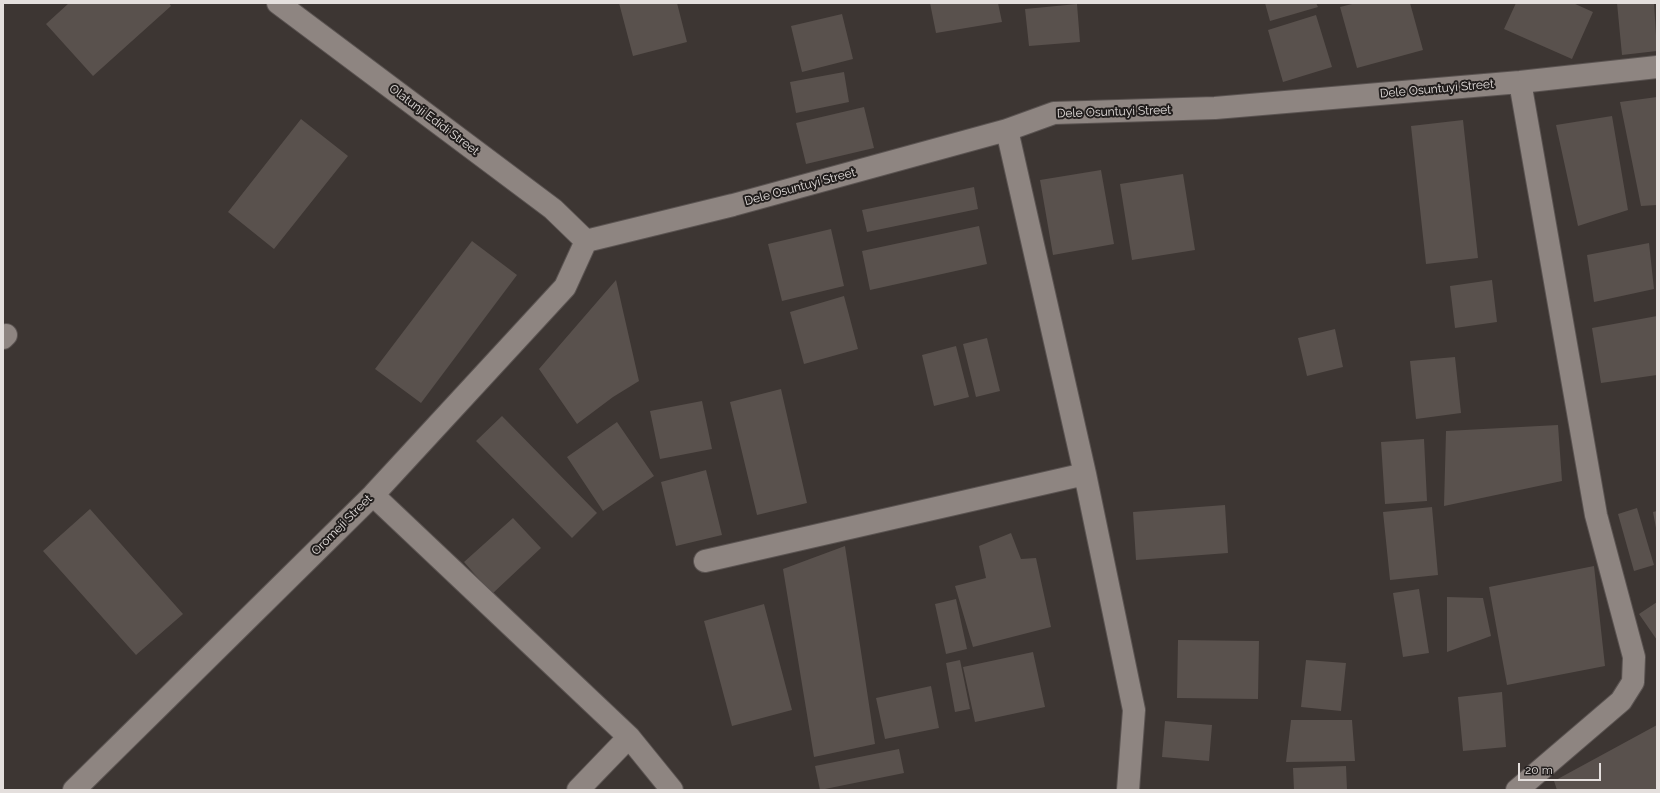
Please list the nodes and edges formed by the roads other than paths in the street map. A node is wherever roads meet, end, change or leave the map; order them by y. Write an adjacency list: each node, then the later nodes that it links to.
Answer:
1 (278, 3): 5 (street, Olatunji Edidi Street)
2 (1657, 67): 3 (street, Dele Osuntuyi Street)
3 (1520, 82): 4 (street, Dele Osuntuyi Street); 14 (street)
4 (1007, 130): 5 (street, Dele Osuntuyi Street); 6 (street)
5 (586, 241): 7 (street, Oromeji Street)
6 (1085, 474): 8 (street); 13 (street)
7 (372, 495): 9 (street); 10 (street, Oromeji Street)
8 (706, 561)
9 (629, 737): 11 (street); 12 (street)
10 (74, 790)
11 (578, 790)
12 (672, 790)
13 (1128, 790)
14 (1517, 790)

